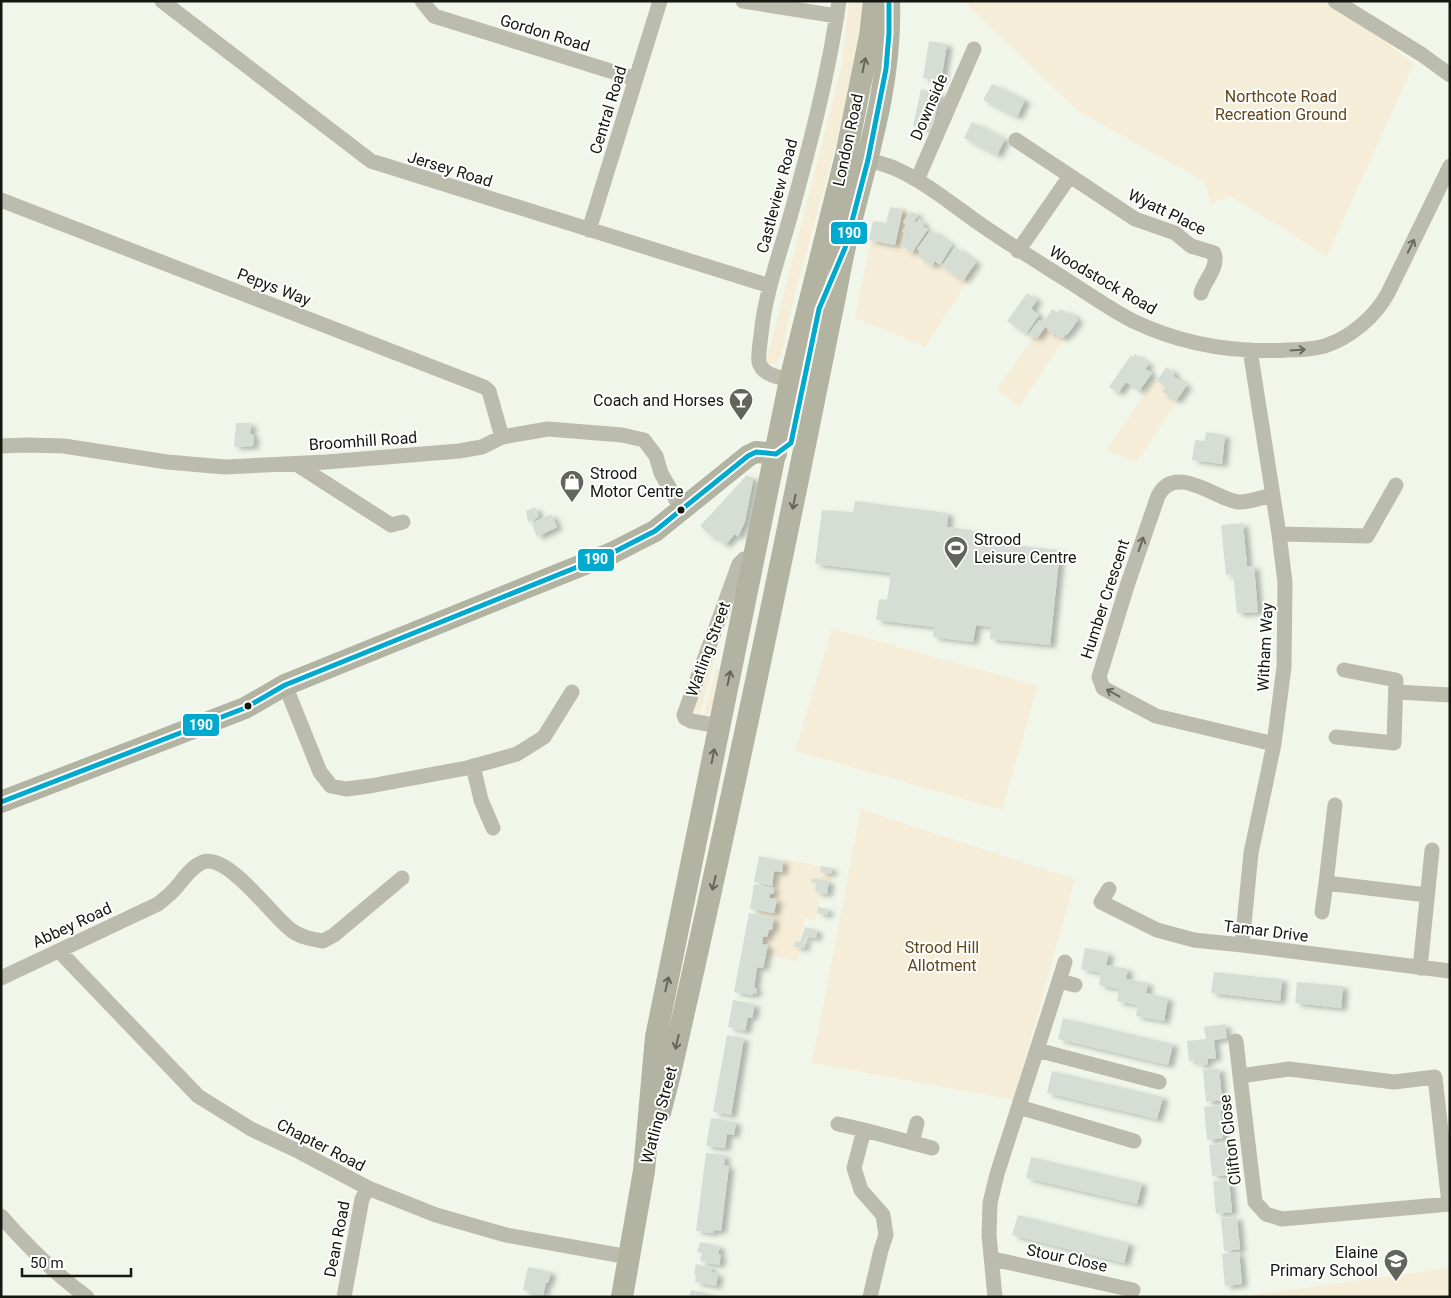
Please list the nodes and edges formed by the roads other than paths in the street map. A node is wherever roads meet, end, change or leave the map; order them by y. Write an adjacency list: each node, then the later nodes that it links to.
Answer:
1 (162, 1): 19 (street, Jersey Road)
2 (422, 1): 11 (street, Gordon Road)
3 (660, 1): 11 (street, Central Road)
4 (743, 1): 8 (street)
5 (874, 1): 13 (main road, London Road, one-way to 5)
6 (889, 1): 14 (main road, London Road)
7 (1335, 1): 10 (street)
8 (838, 8): 22 (street, Castleview Road)
9 (974, 49): 17 (street, Downside)
10 (1450, 75)
11 (636, 79): 19 (street, Central Road)
12 (1016, 140): 16 (street, Wyatt Place)
13 (846, 155): 14 (street, Woodstock Road); 21 (main road, London Road)
14 (868, 160): 17 (street, Woodstock Road); 21 (main road, London Road); 25 (main road, London Road)
15 (1450, 166): 24 (street, Woodstock Road, one-way to 15)
16 (1070, 176): 20 (street); 23 (street, Wyatt Place)
17 (917, 180): 20 (street, Woodstock Road)
18 (1, 200): 26 (street, Pepys Way)
19 (589, 230): 22 (street, Jersey Road)
20 (1018, 251): 24 (street, Woodstock Road)
21 (815, 277): 25 (main road, London Road)
22 (770, 286): 25 (street, Castleview Road)
23 (1202, 293)
24 (1250, 350): 32 (street, Witham Way)
25 (804, 384): 28 (main road, London Road); 29 (main road, London Road)
26 (502, 437): 30 (street, Broomhill Road); 33 (street, Broomhill Road)
27 (1, 446): 30 (street, Broomhill Road)
28 (776, 454): 33 (main road); 36 (main road, Watling Street)
29 (804, 454): 37 (main road, Watling Street, one-way to 37)
30 (296, 464): 34 (street)
31 (1396, 485): 35 (street)
32 (1273, 495): 35 (street, Witham Way); 45 (street, Humber Crescent, one-way to 32)
33 (682, 510): 39 (main road)
34 (403, 522)
35 (1280, 534): 45 (street, Witham Way)
36 (754, 560): 43 (main road, Watling Street, one-way to 36); 43 (street, Watling Street)
37 (779, 578): 43 (main road, Watling Street); 47 (main road, Watling Street)
38 (1344, 670): 41 (street)
39 (285, 685): 46 (street); 48 (main road)
40 (572, 692): 46 (street)
41 (1396, 692): 42 (street); 44 (street)
42 (1450, 695)
43 (719, 726): 54 (main road, Watling Street, one-way to 43)
44 (1336, 737)
45 (1274, 744): 58 (street, Witham Way)
46 (474, 766): 50 (street)
47 (736, 778): 54 (main road, Watling Street); 77 (main road, Watling Street, one-way to 77)
48 (1, 802)
49 (1335, 805): 53 (street)
50 (493, 828)
51 (1432, 850): 56 (street)
52 (402, 878): 59 (street, Abbey Road)
53 (1326, 883): 56 (street); 57 (street)
54 (687, 885): 77 (main road, Watling Street, one-way to 54)
55 (1109, 889): 58 (street, Tamar Drive)
56 (1427, 894): 61 (street)
57 (1322, 912)
58 (1242, 945): 61 (street, Tamar Drive)
59 (59, 952): 63 (street, Abbey Road); 78 (street, Chapter Road)
60 (1065, 962): 64 (street)
61 (1420, 968): 62 (street, Tamar Drive)
62 (1450, 971)
63 (1, 978)
64 (1059, 981): 65 (street); 67 (street)
65 (1075, 985)
66 (1236, 1041): 68 (street)
67 (1037, 1050): 69 (street); 70 (street)
68 (1240, 1076): 79 (street, Clifton Close); 79 (street, Clifton Close)
69 (1159, 1082)
70 (1019, 1107): 74 (street); 82 (street)
71 (917, 1123): 75 (street)
72 (838, 1124): 73 (street)
73 (864, 1130): 75 (street); 87 (street)
74 (1134, 1141)
75 (912, 1143): 76 (street)
76 (932, 1148)
77 (644, 1171): 81 (main road)
78 (368, 1188): 81 (street, Chapter Road); 85 (street, Dean Road)
79 (1450, 1204)
80 (1, 1216): 84 (street)
81 (629, 1257): 86 (main road)
82 (993, 1260): 83 (street, Stour Close); 88 (street)
83 (1133, 1290)
84 (87, 1297)
85 (344, 1297)
86 (622, 1297)
87 (870, 1297)
88 (995, 1297)

